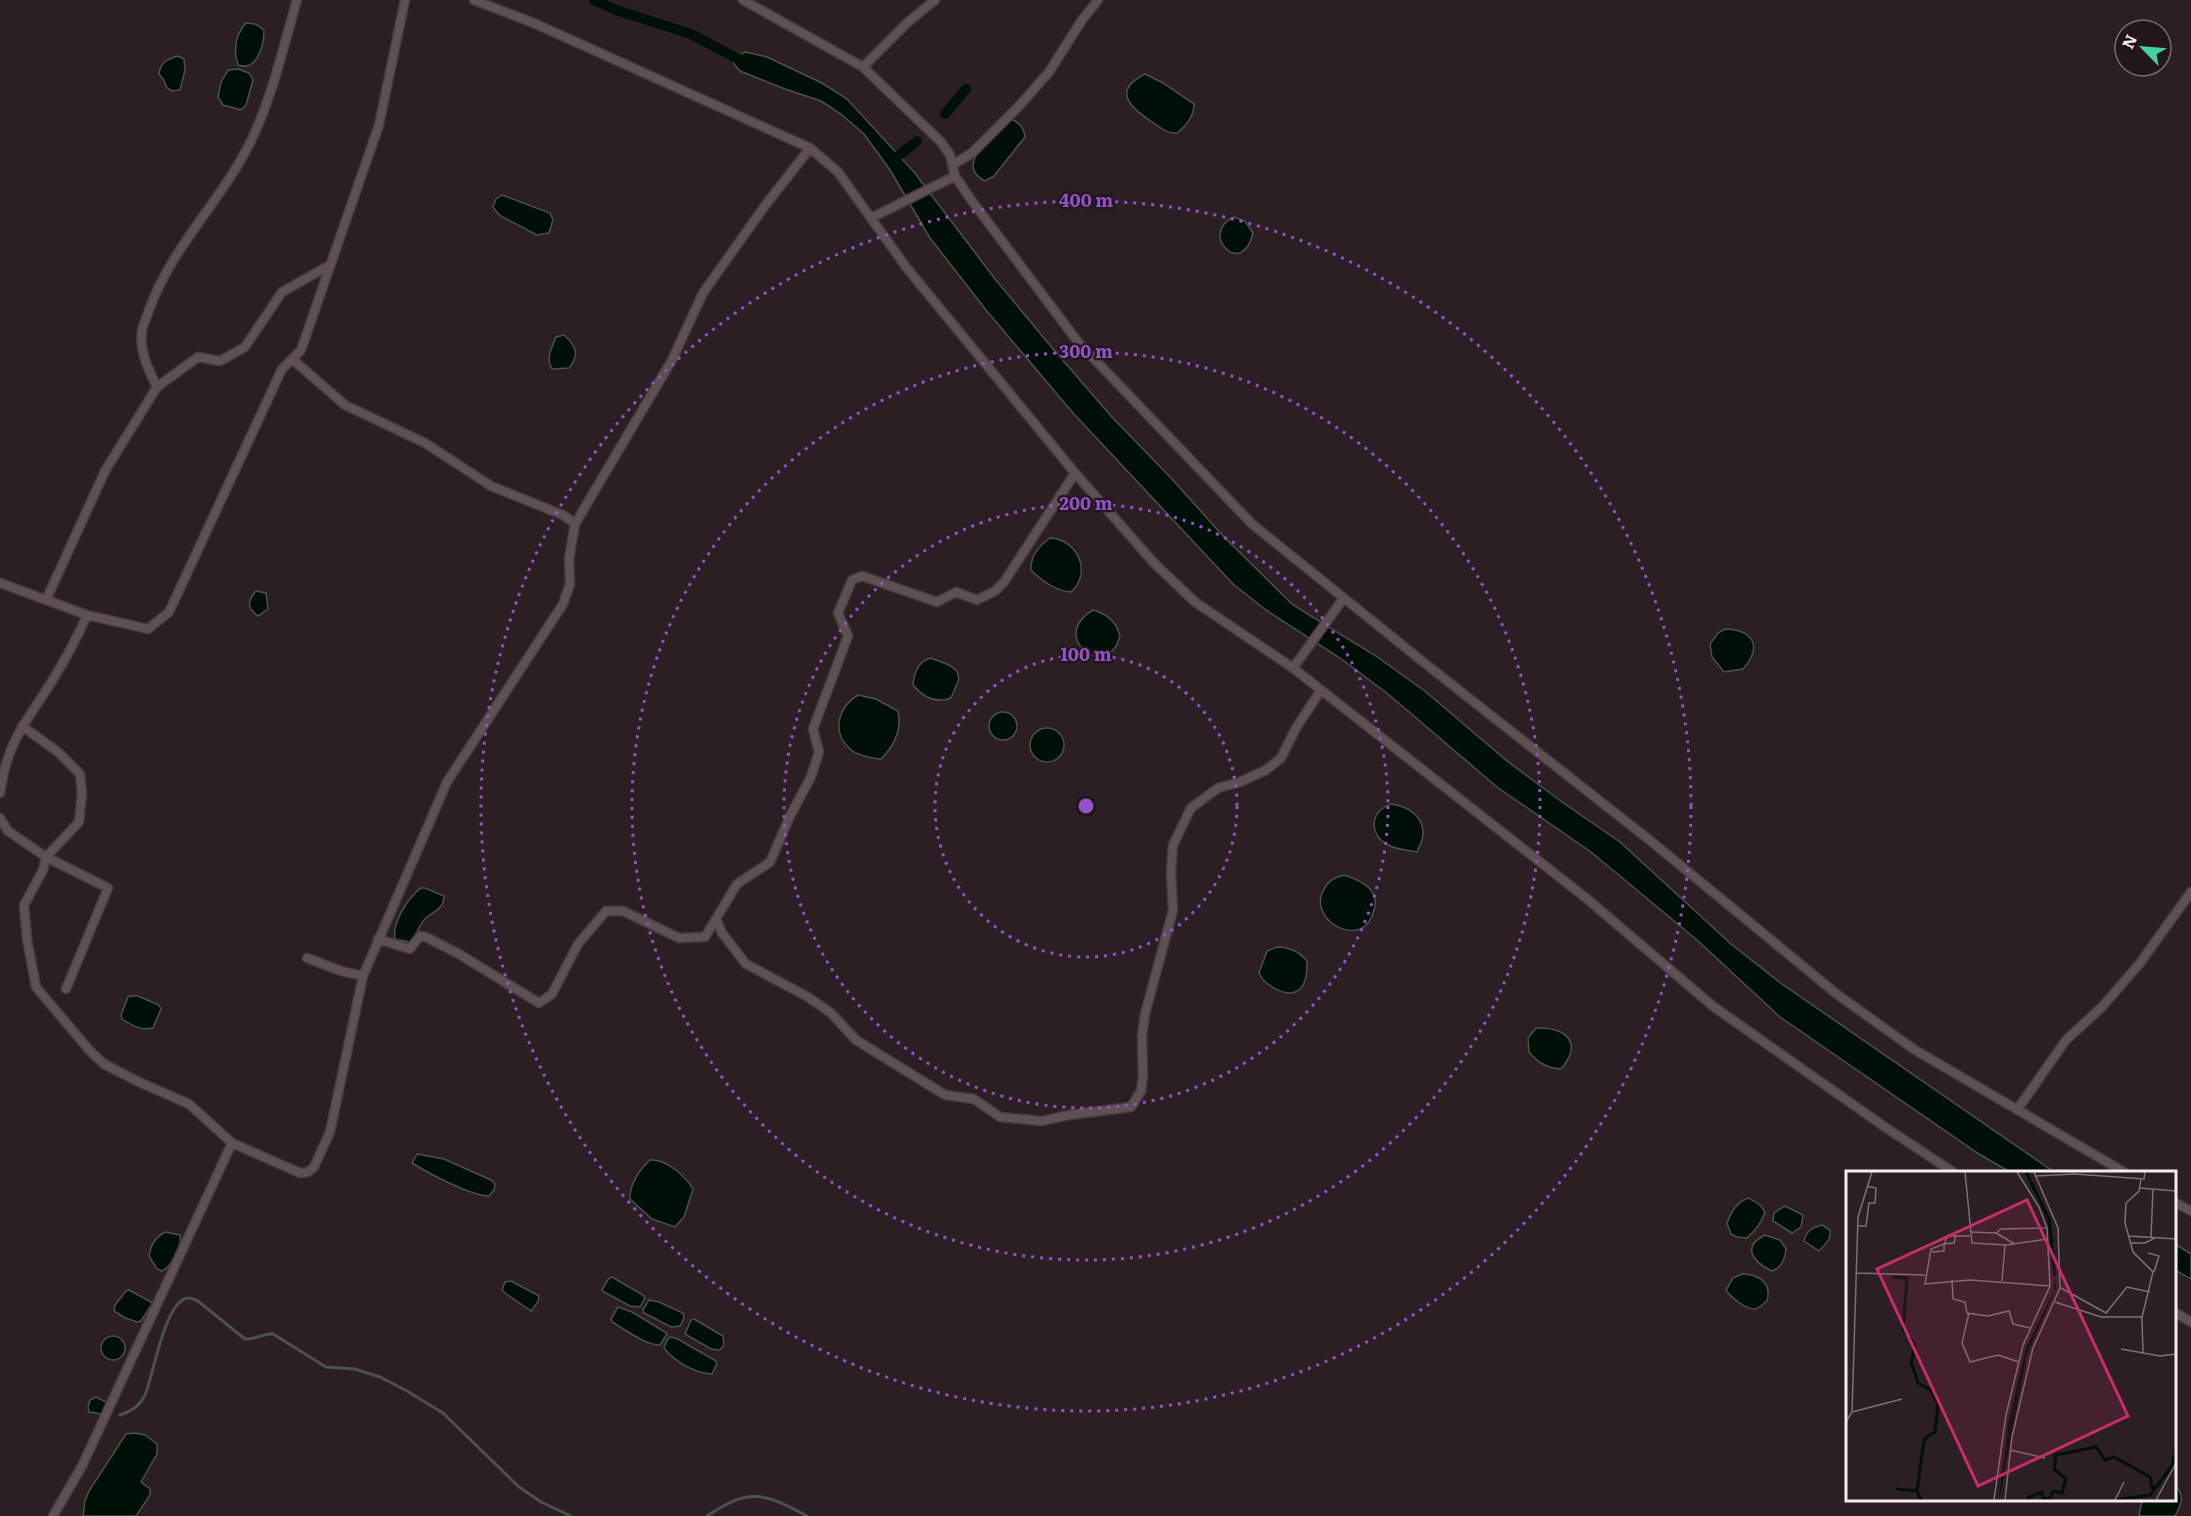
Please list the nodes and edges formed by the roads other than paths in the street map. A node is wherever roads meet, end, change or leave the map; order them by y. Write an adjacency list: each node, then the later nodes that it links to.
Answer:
1 (297, 0): 14 (street)
2 (405, 0): 12 (street)
3 (474, 0): 8 (street)
4 (743, 0): 7 (street)
5 (935, 0): 7 (street)
6 (1098, 0): 9 (street)
7 (863, 68): 9 (street)
8 (810, 148): 11 (street); 16 (street)
9 (954, 164): 10 (street)
10 (956, 176): 11 (street); 18 (street)
11 (871, 218): 15 (street)
12 (330, 266): 13 (street); 14 (street)
13 (292, 359): 16 (street); 20 (street)
14 (157, 387): 19 (street)
15 (1076, 473): 21 (street); 28 (street)
16 (575, 524): 29 (street)
17 (0, 583): 19 (street)
18 (1343, 599): 21 (street); 33 (street)
19 (46, 600): 20 (street)
20 (87, 615): 23 (street)
21 (1293, 668): 22 (street)
22 (1321, 690): 28 (street); 35 (street)
23 (22, 726): 24 (street); 26 (street)
24 (0, 793)
25 (0, 818): 26 (street)
26 (46, 857): 32 (street); 34 (street)
27 (2191, 892): 33 (street)
28 (716, 919): 29 (street)
29 (378, 939): 31 (street)
30 (307, 958): 31 (street)
31 (363, 976): 34 (street)
32 (66, 989)
33 (2017, 1110): 36 (street)
34 (232, 1143): 41 (street)
35 (1950, 1171)
36 (2121, 1171)
37 (2176, 1203): 38 (street)
38 (2191, 1211)
39 (2176, 1313): 40 (street)
40 (2191, 1322)
41 (53, 1516)

